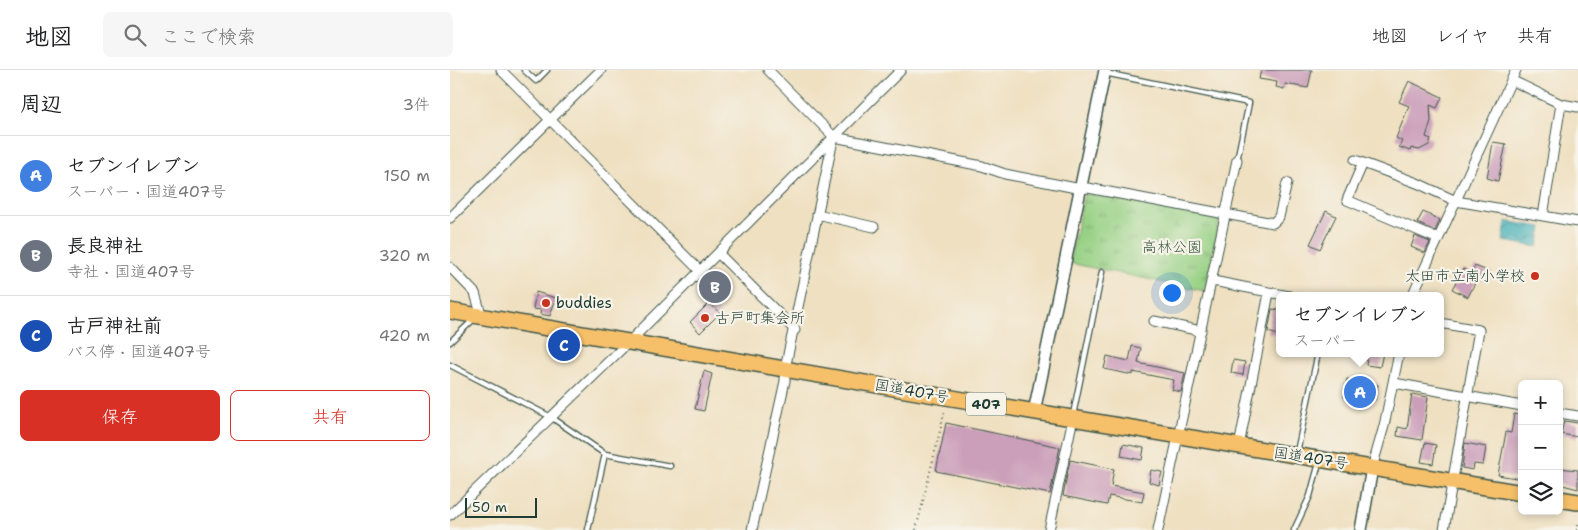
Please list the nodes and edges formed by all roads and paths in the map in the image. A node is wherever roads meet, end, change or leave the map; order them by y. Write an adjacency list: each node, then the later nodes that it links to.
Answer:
1 (501, 70): 12 (street)
2 (524, 70): 3 (lane)
3 (548, 70)
4 (601, 70): 12 (street)
5 (768, 70): 13 (street)
6 (901, 70): 13 (street)
7 (1516, 70): 9 (street)
8 (1105, 72): 14 (lane); 16 (street)
9 (1511, 80): 10 (street); 17 (street)
10 (1562, 104): 11 (street); 20 (street)
11 (1578, 107)
12 (550, 120): 21 (street); 27 (street)
13 (834, 137): 16 (street); 18 (street); 25 (street)
14 (1237, 160): 19 (street)
15 (1287, 183): 19 (street)
16 (1081, 189): 19 (street); 49 (street)
17 (1456, 201): 20 (street); 24 (street); 24 (street)
18 (817, 214): 23 (street); 37 (street)
19 (1227, 215): 29 (street)
20 (1543, 216): 22 (street)
21 (450, 218)
22 (1578, 222)
23 (874, 227)
24 (1438, 239): 30 (street)
25 (718, 253): 27 (street); 37 (street)
26 (450, 267): 34 (street)
27 (700, 271): 40 (street)
28 (1102, 272): 53 (lane)
29 (1213, 281): 31 (street); 38 (street)
30 (1414, 292)
31 (1269, 293): 32 (street); 55 (street)
32 (1276, 294)
33 (450, 311): 34 (highway, 国道407号 / 407)
34 (479, 317): 39 (lane); 40 (highway, 国道407号 / 407)
35 (1154, 321): 38 (street)
36 (1444, 324): 47 (street)
37 (795, 330): 44 (street)
38 (1201, 331): 54 (street)
39 (450, 342)
40 (626, 342): 44 (highway, 国道407号 / 407); 52 (street)
41 (1317, 357): 57 (lane)
42 (1398, 357): 45 (street)
43 (450, 365): 52 (lane)
44 (785, 369): 46 (highway, 国道407号 / 407); 68 (street)
45 (1394, 383): 47 (street); 60 (street)
46 (946, 397): 49 (highway, 国道407号 / 407); 69 (path)
47 (1467, 397): 48 (street); 61 (street)
48 (1518, 405)
49 (1034, 412): 53 (highway, 国道407号 / 407)
50 (1563, 414): 51 (street)
51 (1578, 416)
52 (551, 417): 56 (lane); 65 (street)
53 (1073, 418): 54 (highway, 国道407号 / 407); 70 (street)
54 (1178, 437): 55 (highway, 国道407号 / 407); 71 (street)
55 (1239, 446): 57 (highway, 国道407号 / 407)
56 (605, 454): 59 (lane); 67 (lane)
57 (1296, 456): 58 (highway, 国道407号 / 407)
58 (1320, 459): 60 (highway, 国道407号 / 407); 72 (lane)
59 (670, 466)
60 (1372, 468): 61 (highway, 国道407号 / 407); 73 (street)
61 (1453, 482): 62 (highway, 国道407号 / 407); 74 (street)
62 (1518, 492)
63 (1563, 500): 64 (highway)
64 (1578, 502)
65 (450, 515)
66 (1578, 524): 75 (path)
67 (588, 530)
68 (752, 530)
69 (916, 530)
70 (1049, 530)
71 (1158, 530)
72 (1294, 530)
73 (1361, 530)
74 (1444, 530)
75 (1577, 530)

